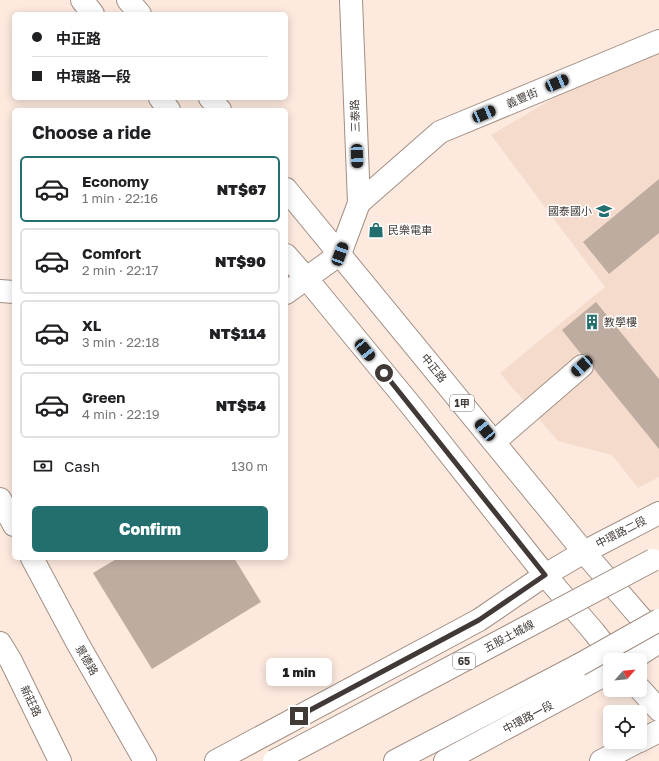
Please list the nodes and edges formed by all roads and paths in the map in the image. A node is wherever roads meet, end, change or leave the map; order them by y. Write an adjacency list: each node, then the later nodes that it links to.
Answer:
1 (82, 0): 4 (main road)
2 (128, 0): 5 (main road)
3 (351, 0): 10 (main road, 三泰路)
4 (91, 12)
5 (138, 12)
6 (659, 41): 10 (main road, 義豐街)
7 (212, 100): 8 (main road)
8 (218, 108)
9 (288, 191): 11 (main road, 中正路 / 1甲)
10 (359, 203): 11 (main road, 三泰路)
11 (340, 254): 13 (main road); 18 (main road, 中正路 / 1甲)
12 (288, 257): 13 (main road)
13 (307, 279): 16 (main road); 25 (main road)
14 (0, 291): 15 (main road)
15 (12, 292)
16 (288, 292)
17 (582, 366): 18 (main road)
18 (494, 442): 22 (main road, 中正路 / 1甲)
19 (0, 499): 21 (main road)
20 (659, 513): 22 (main road, 中環路二段)
21 (12, 521)
22 (584, 552): 25 (main road); 27 (main road, 中正路 / 1甲)
23 (659, 557): 40 (main road, 五股土城線 / 65, bridge)
24 (33, 560): 38 (main road, 景德路)
25 (545, 575): 29 (main road); 39 (main road)
26 (659, 620): 41 (main road, bridge)
27 (659, 640): 30 (main road)
28 (0, 643): 37 (main road, 新莊路)
29 (610, 653)
30 (641, 653)
31 (603, 676): 42 (main road, 中環路一段)
32 (647, 697): 33 (main road)
33 (659, 710)
34 (659, 731): 35 (main road)
35 (647, 737)
36 (624, 749): 43 (main road)
37 (60, 761)
38 (145, 761)
39 (216, 761)
40 (274, 761)
41 (395, 761)
42 (445, 761)
43 (602, 761)

